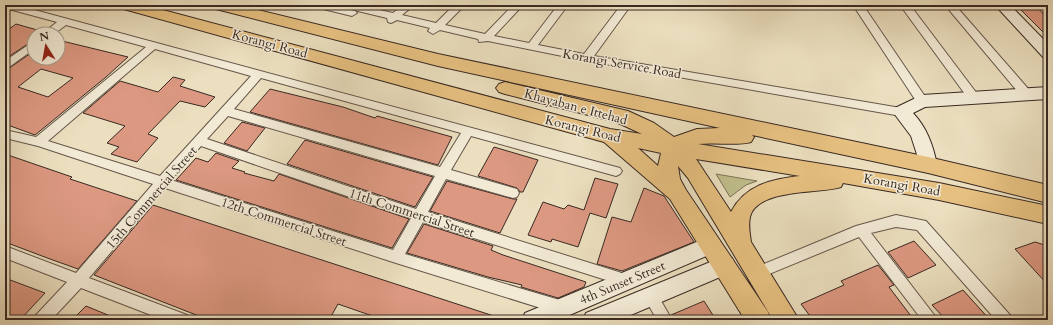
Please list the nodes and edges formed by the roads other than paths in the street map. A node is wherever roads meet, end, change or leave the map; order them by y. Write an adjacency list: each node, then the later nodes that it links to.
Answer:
1 (5, 5): 16 (street)
2 (126, 5): 35 (main road, Korangi Road)
3 (218, 5): 25 (main road, Korangi Road)
4 (318, 5): 14 (street, Korangi Service Road)
5 (409, 5): 15 (street)
6 (460, 5): 18 (street)
7 (518, 5): 19 (street)
8 (563, 5): 21 (street)
9 (626, 5): 24 (street)
10 (858, 5): 31 (street)
11 (905, 5): 30 (street)
12 (950, 5): 29 (street)
13 (1002, 5): 23 (street)
14 (348, 7): 15 (street, Korangi Service Road)
15 (391, 20): 18 (street, Korangi Service Road)
16 (65, 21): 17 (street); 20 (street)
17 (58, 26)
18 (435, 30): 19 (street, Korangi Service Road)
19 (487, 38): 21 (street, Korangi Service Road)
20 (153, 46): 27 (street); 39 (street)
21 (532, 46): 24 (street, Korangi Service Road)
22 (26, 50): 26 (street)
23 (1048, 53)
24 (587, 58): 33 (street, Korangi Service Road)
25 (438, 60): 37 (main road, Korangi Road); 40 (main road, Khayaban e Ittehad)
26 (5, 66)
27 (260, 73): 32 (street, 15th Commercial Street); 34 (street)
28 (1048, 94): 29 (street)
29 (1027, 95): 30 (street)
30 (974, 98): 31 (street)
31 (922, 101): 33 (street)
32 (226, 111): 38 (street, 15th Commercial Street); 44 (street)
33 (901, 112): 41 (street)
34 (469, 130): 42 (street); 44 (street)
35 (610, 136): 40 (main road, Korangi Road); 46 (main road)
36 (8, 138): 39 (street, 12th Commercial Street)
37 (812, 139): 40 (main road); 41 (main road, Korangi Road)
38 (199, 141): 45 (street, 15th Commercial Street); 50 (street, 11th Commercial Street)
39 (38, 142): 45 (street, 12th Commercial Street)
40 (675, 148): 43 (main road, Khayaban e Ittehad); 46 (main road); 47 (main road, Korangi Road)
41 (928, 165): 49 (main road, Korangi Road)
42 (616, 171)
43 (695, 172): 46 (main road); 54 (main road, Khayaban e Ittehad)
44 (443, 173): 48 (street); 50 (street)
45 (162, 182): 56 (street, 12th Commercial Street); 59 (street, 15th Commercial Street)
46 (675, 187): 53 (main road)
47 (926, 188): 51 (main road, Korangi Road); 54 (main road)
48 (513, 193)
49 (1048, 194)
50 (419, 215): 56 (street); 60 (street, 11th Commercial Street)
51 (1048, 215)
52 (861, 230): 58 (street); 69 (street); 70 (street)
53 (711, 245): 57 (main road); 60 (street, 4th Sunset Street)
54 (741, 248): 58 (main road, Khayaban e Ittehad)
55 (5, 252): 59 (street)
56 (396, 257): 62 (street, 12th Commercial Street)
57 (725, 265): 61 (street, 4th Sunset Street); 67 (main road)
58 (757, 273): 68 (main road, Khayaban e Ittehad)
59 (79, 280): 63 (street, 15th Commercial Street); 64 (street)
60 (625, 280): 62 (street, 4th Sunset Street)
61 (651, 296): 65 (street, 4th Sunset Street); 66 (street)
62 (549, 315)
63 (40, 320)
64 (182, 320)
65 (594, 320)
66 (665, 320)
67 (759, 320)
68 (787, 320)
69 (931, 320)
70 (1005, 320)

